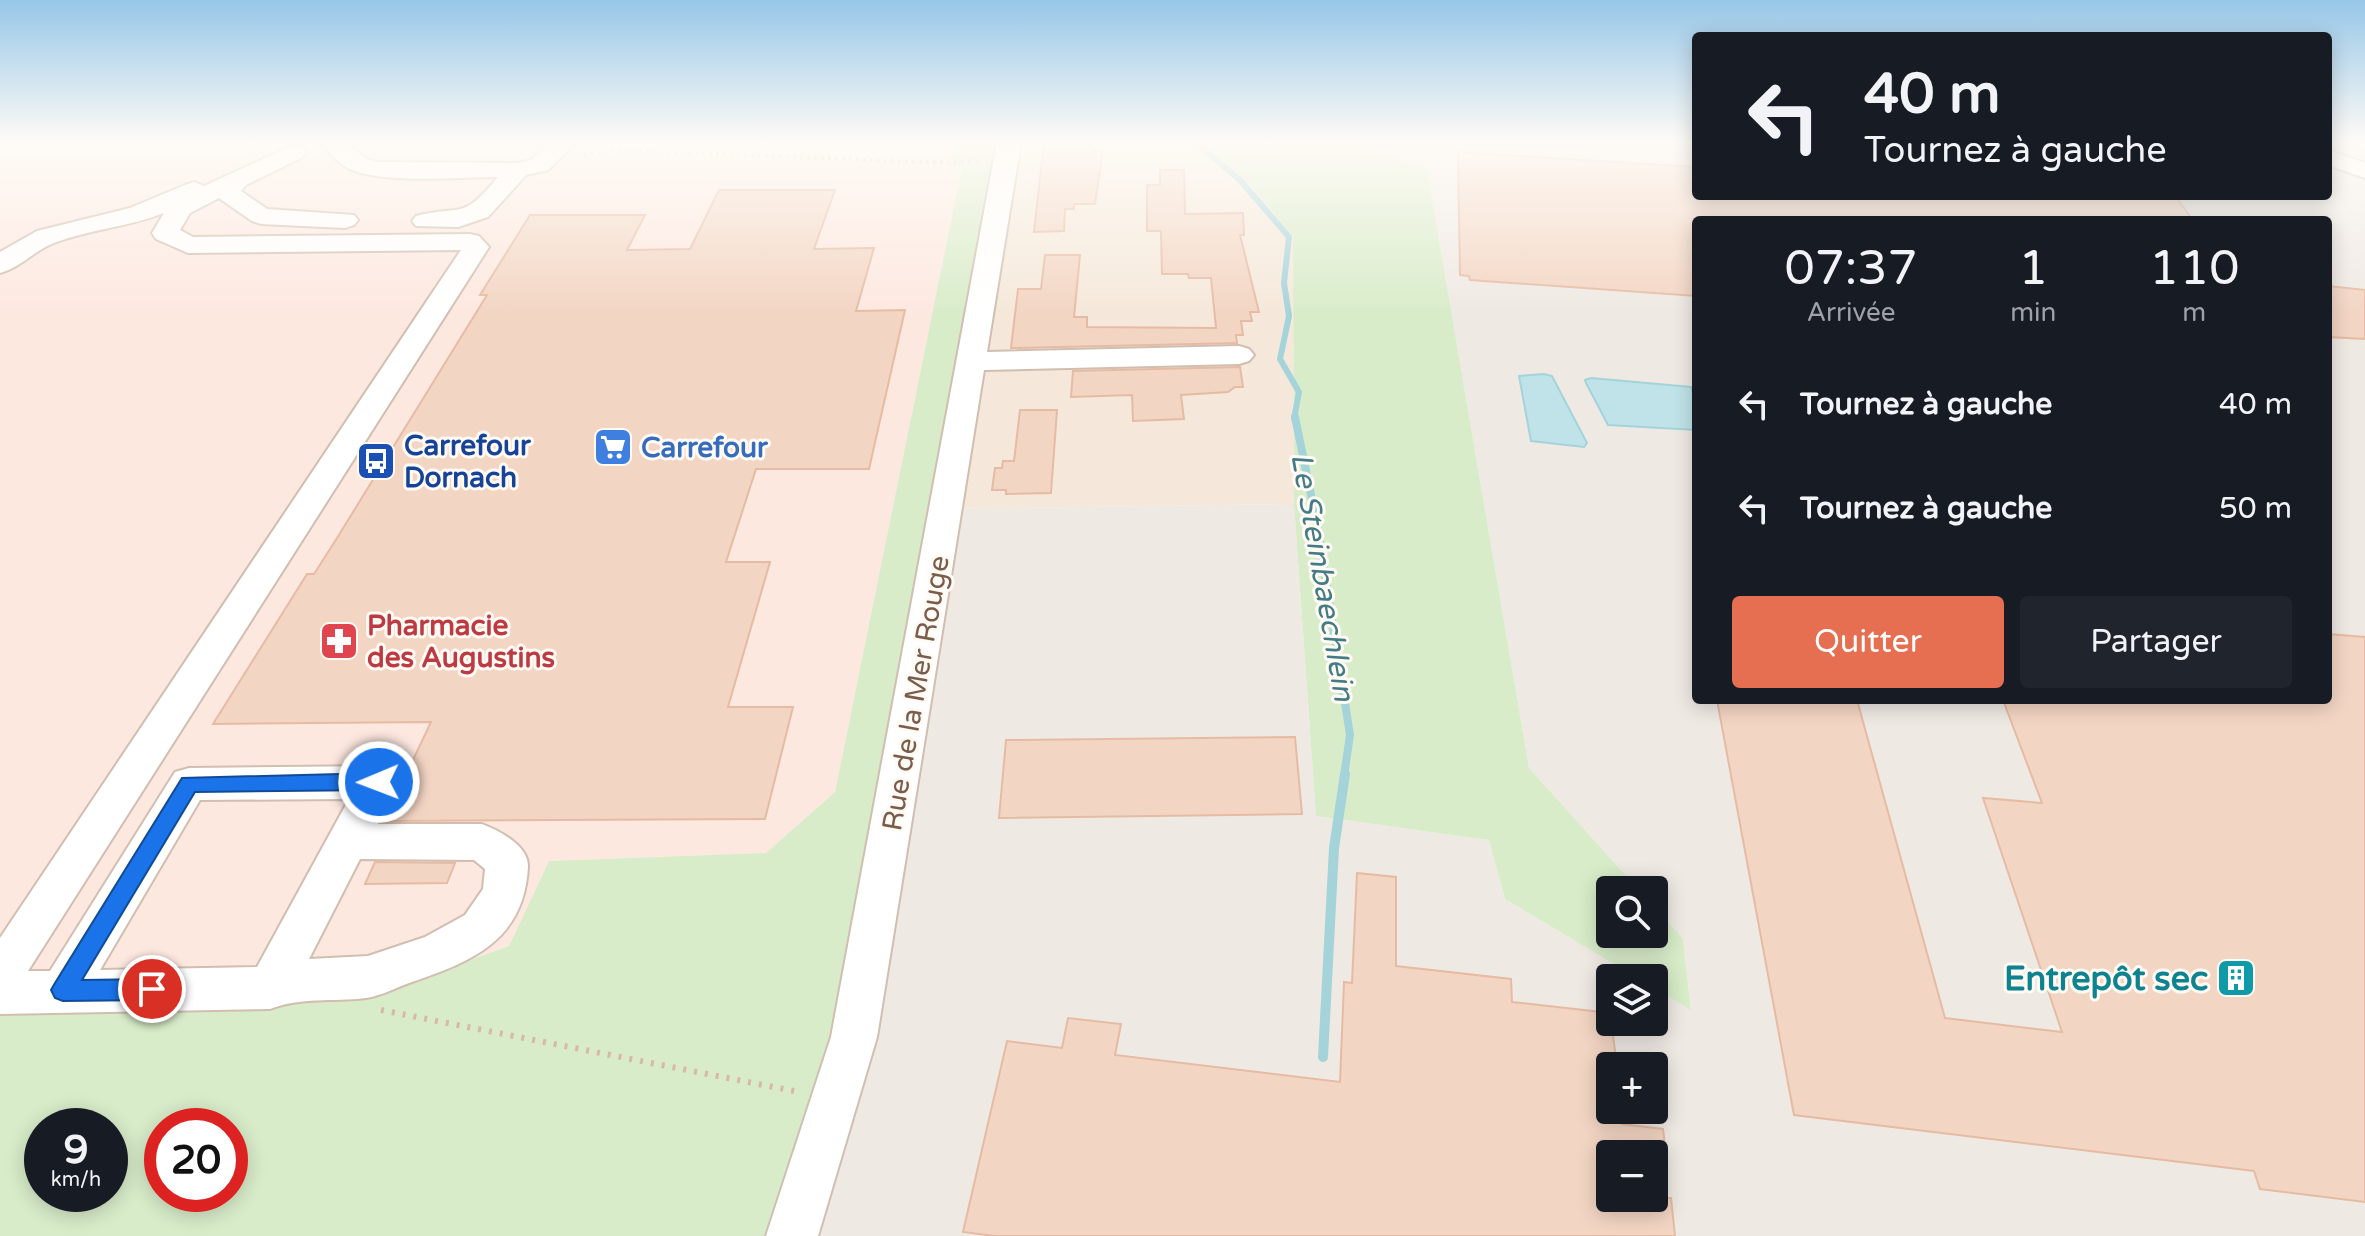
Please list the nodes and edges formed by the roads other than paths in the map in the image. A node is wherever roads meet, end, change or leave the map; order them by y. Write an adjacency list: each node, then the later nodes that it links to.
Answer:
1 (174, 200): 8 (street)
2 (197, 200): 7 (street)
3 (238, 200): 6 (street)
4 (493, 200): 6 (street)
5 (1000, 200): 10 (street, Rue de la Mer Rouge)
6 (366, 221): 7 (street)
7 (426, 242): 12 (street)
8 (0, 265)
9 (1239, 355): 10 (street)
10 (972, 361): 16 (street, Rue de la Mer Rouge)
11 (347, 841): 13 (street); 13 (street); 14 (street)
12 (0, 976)
13 (274, 981): 14 (street)
14 (63, 990): 15 (street)
15 (0, 993)
16 (792, 1236)

